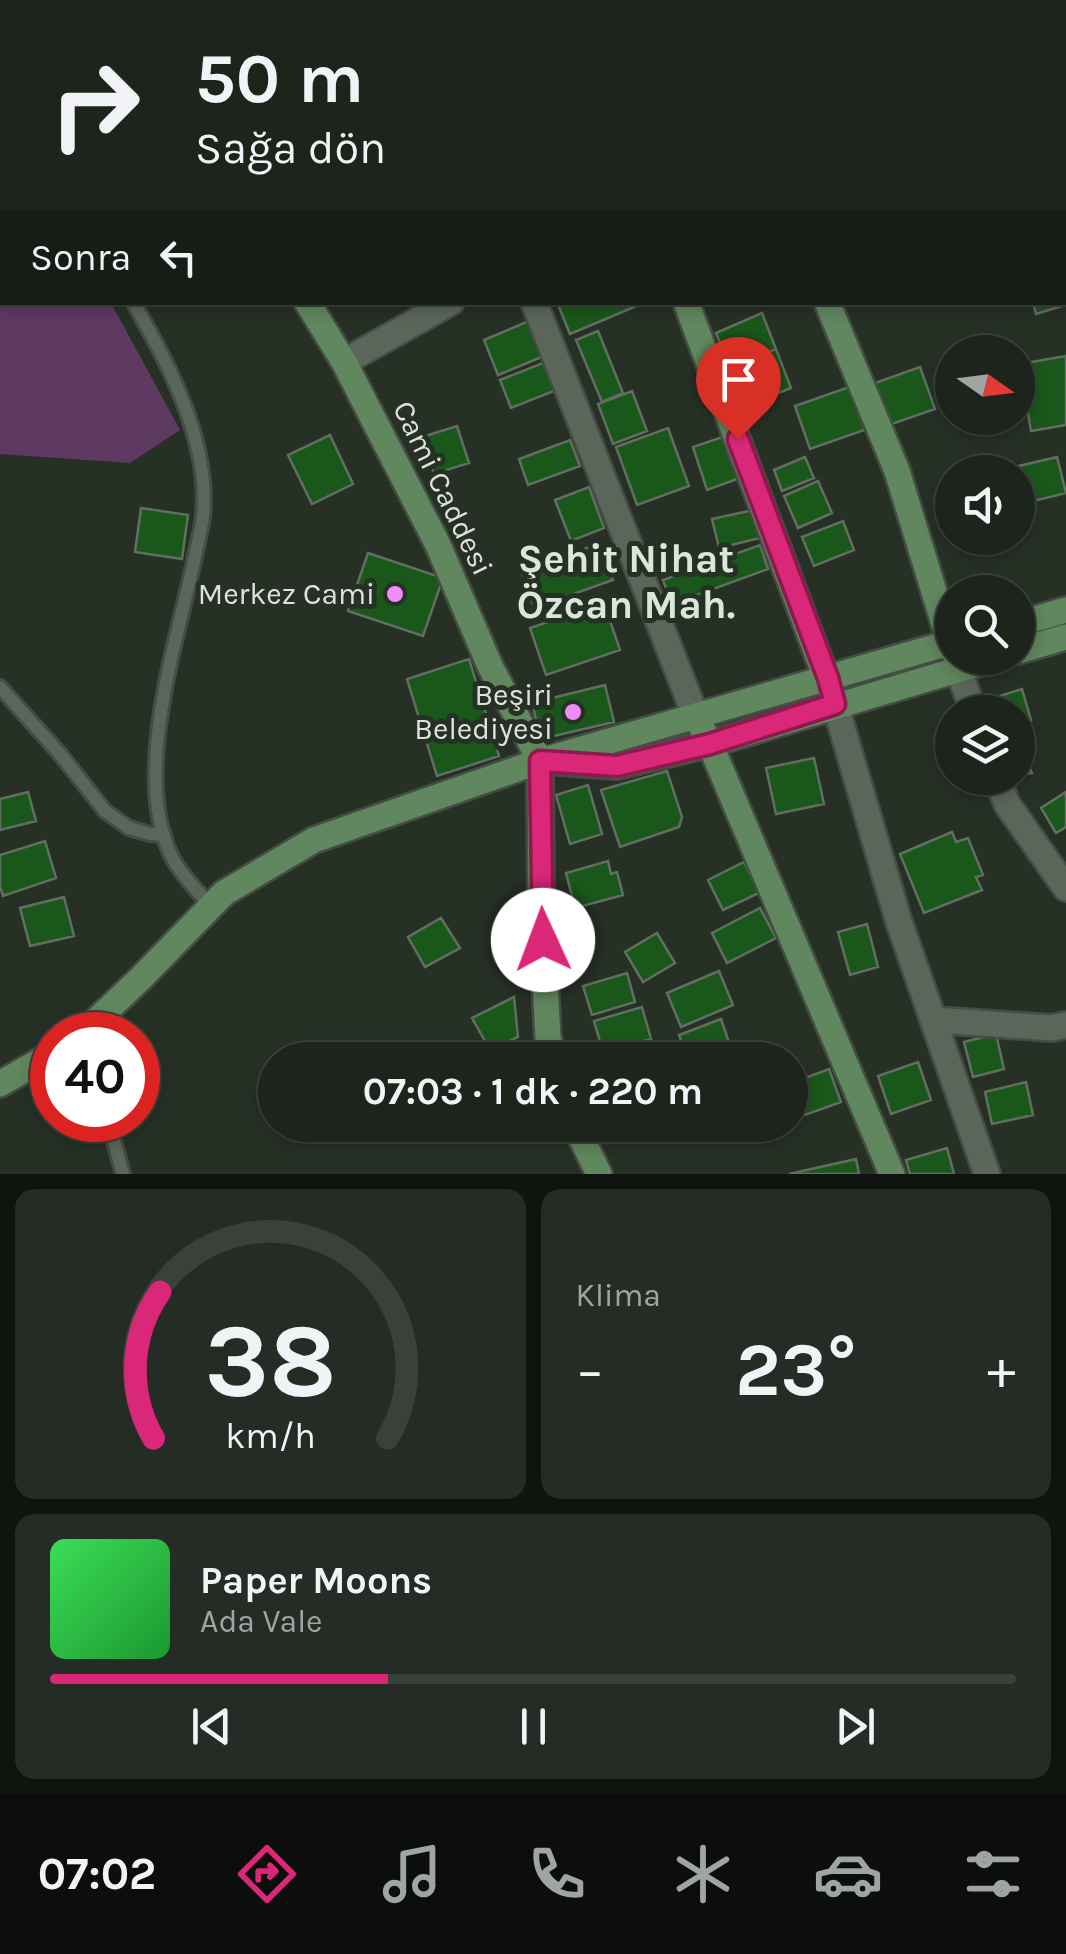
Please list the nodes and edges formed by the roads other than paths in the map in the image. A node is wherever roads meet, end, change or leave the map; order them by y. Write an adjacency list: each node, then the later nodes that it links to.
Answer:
1 (134, 305): 22 (lane)
2 (308, 305): 7 (street, Cami Caddesi)
3 (445, 305): 7 (street)
4 (535, 305): 18 (street)
5 (687, 305): 15 (street)
6 (828, 305): 8 (street)
7 (344, 362): 20 (street, Cami Caddesi)
8 (935, 592)
9 (1066, 610): 10 (street)
10 (1035, 619)
11 (1066, 637): 12 (street)
12 (1035, 647)
13 (935, 656): 15 (street)
14 (935, 660): 17 (street)
15 (828, 678): 17 (street); 18 (street)
16 (0, 686): 22 (lane)
17 (835, 704): 19 (street); 26 (street)
18 (696, 717): 19 (street); 20 (street)
19 (710, 744): 20 (street); 35 (street)
20 (540, 761): 24 (street); 28 (street, Cami Caddesi)
21 (1004, 795): 23 (street)
22 (164, 835): 24 (lane)
23 (1066, 888)
24 (211, 907): 25 (street)
25 (106, 1012)
26 (934, 1020): 27 (street); 36 (street)
27 (1066, 1025)
28 (549, 1042)
29 (30, 1067): 30 (street)
30 (0, 1084)
31 (115, 1142): 33 (lane)
32 (583, 1142): 34 (street)
33 (124, 1174)
34 (599, 1174)
35 (892, 1174)
36 (987, 1174)

